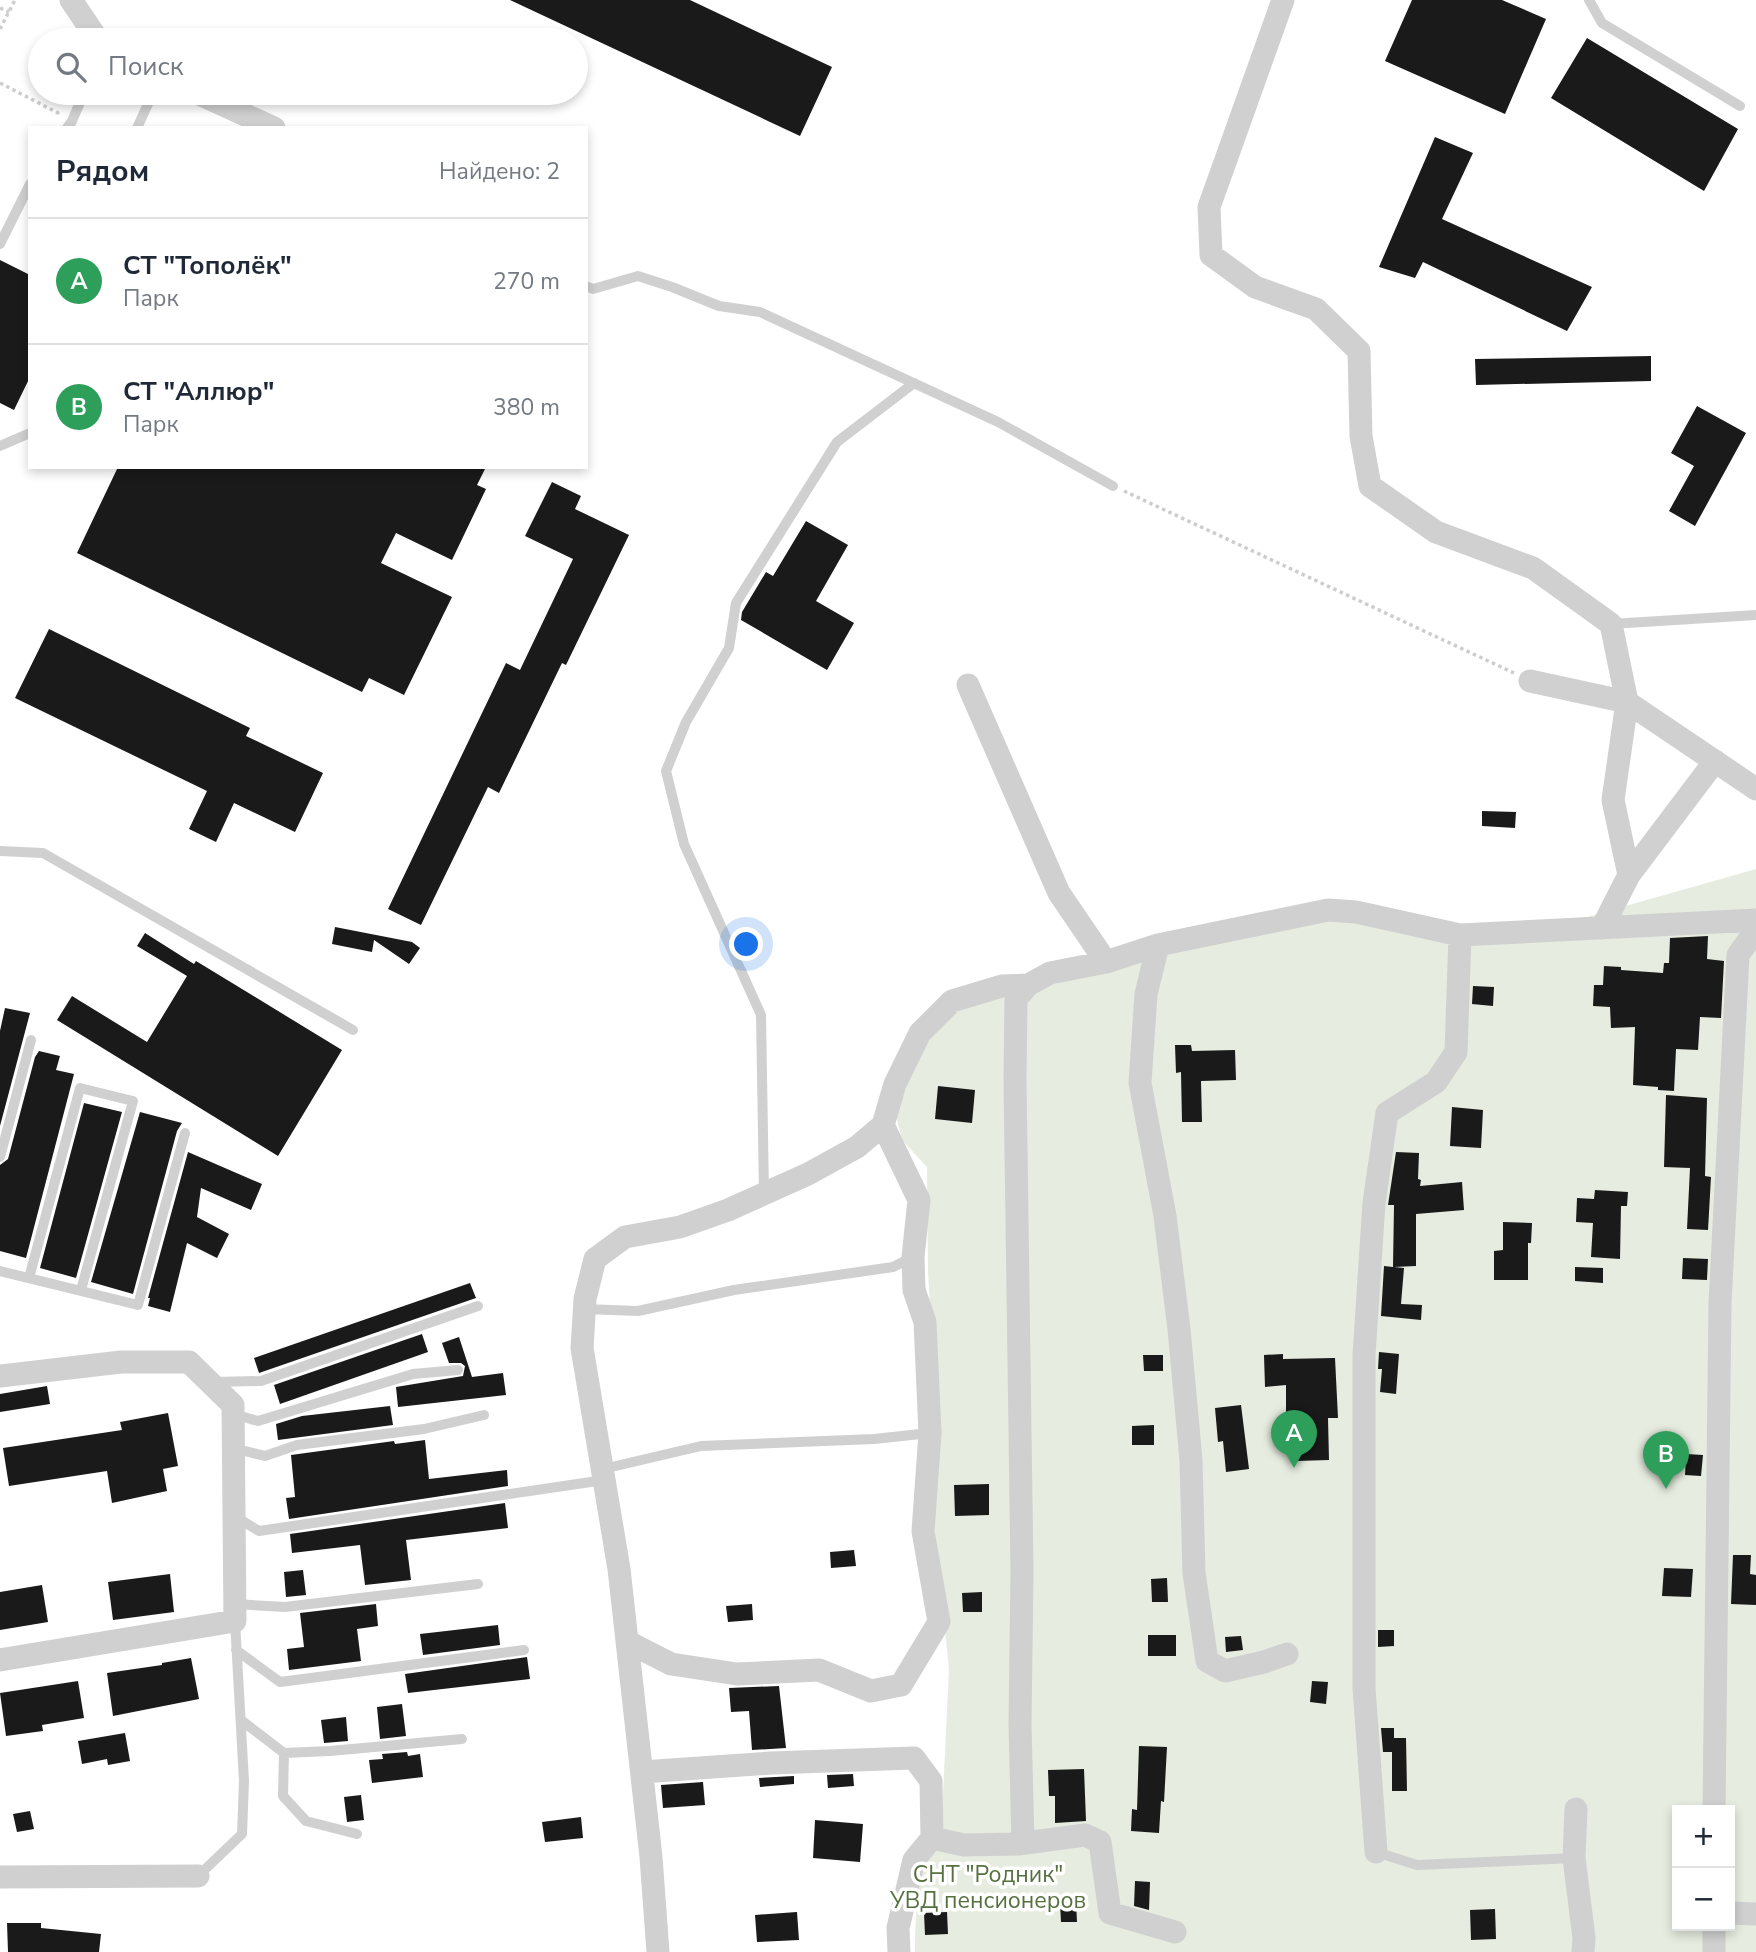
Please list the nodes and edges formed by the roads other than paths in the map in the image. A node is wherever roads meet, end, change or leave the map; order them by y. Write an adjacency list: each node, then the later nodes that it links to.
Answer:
1 (71, 0): 4 (street)
2 (1283, 0): 20 (street)
3 (1589, 0): 8 (lane)
4 (90, 28)
5 (79, 105): 9 (lane)
6 (147, 105): 10 (lane)
7 (223, 105): 11 (street)
8 (1740, 106)
9 (70, 124)
10 (137, 126)
11 (270, 126)
12 (28, 188): 13 (lane)
13 (0, 244)
14 (588, 287): 15 (lane)
15 (914, 383): 18 (lane); 40 (lane)
16 (28, 434): 17 (lane)
17 (0, 446)
18 (1113, 486)
19 (1756, 615): 20 (lane)
20 (1611, 624): 23 (street)
21 (1530, 681): 23 (street)
22 (968, 685): 33 (street)
23 (1627, 702): 24 (street); 27 (street)
24 (1715, 761): 25 (street); 27 (street)
25 (1756, 789)
26 (0, 851): 35 (lane)
27 (1629, 875): 29 (street)
28 (1756, 920): 29 (street)
29 (1602, 928): 31 (street)
30 (1756, 930): 67 (street)
31 (1460, 935): 32 (street); 72 (street)
32 (1158, 945): 33 (street); 61 (street)
33 (1106, 962): 34 (street)
34 (1028, 985): 37 (street); 71 (street)
35 (353, 1030)
36 (31, 1040): 39 (lane)
37 (883, 1125): 40 (street); 41 (street)
38 (185, 1133): 44 (lane)
39 (0, 1157)
40 (764, 1194): 46 (street)
41 (913, 1257): 46 (lane); 52 (street)
42 (0, 1271): 43 (lane)
43 (29, 1278): 44 (lane); 44 (lane)
44 (81, 1290)
45 (478, 1306): 49 (lane)
46 (584, 1309): 54 (street)
47 (458, 1370): 50 (lane)
48 (0, 1376): 49 (street)
49 (210, 1382): 50 (street)
50 (233, 1415): 53 (street)
51 (484, 1415): 53 (lane)
52 (930, 1433): 54 (lane); 58 (street)
53 (233, 1448): 55 (street)
54 (603, 1474): 55 (lane); 58 (street)
55 (234, 1516): 57 (street)
56 (478, 1584): 57 (lane)
57 (235, 1613): 59 (lane); 62 (street)
58 (628, 1642): 66 (street)
59 (236, 1650): 60 (lane); 63 (lane)
60 (524, 1650)
61 (1287, 1654)
62 (0, 1660)
63 (241, 1720): 65 (lane); 74 (lane)
64 (462, 1739): 65 (lane)
65 (284, 1753): 69 (lane)
66 (642, 1772): 70 (street); 80 (street)
67 (1714, 1805)
68 (1576, 1809): 73 (street)
69 (357, 1834)
70 (932, 1838): 71 (street); 81 (street)
71 (1023, 1843): 79 (street)
72 (1376, 1852): 73 (lane)
73 (1574, 1858): 82 (street)
74 (198, 1876): 75 (street)
75 (0, 1877)
76 (1735, 1913): 77 (street)
77 (1756, 1914)
78 (1714, 1931): 83 (street)
79 (1175, 1932)
80 (658, 1952)
81 (899, 1952)
82 (1583, 1952)
83 (1714, 1952)

